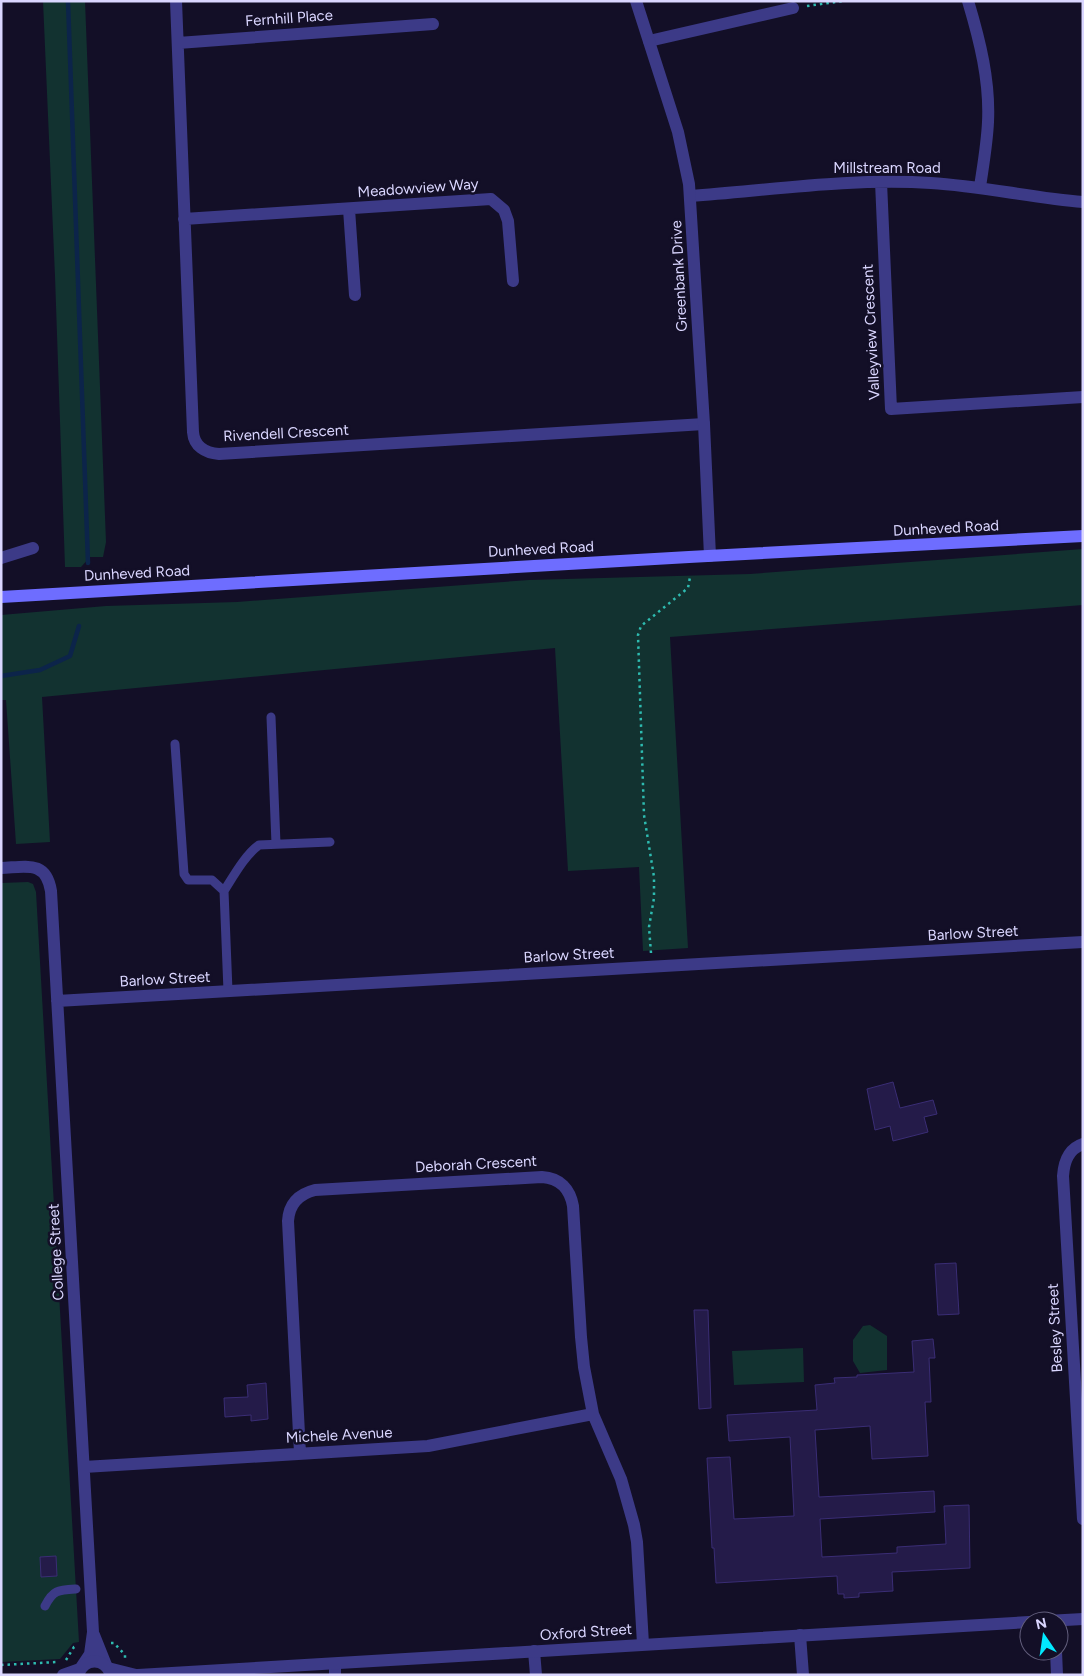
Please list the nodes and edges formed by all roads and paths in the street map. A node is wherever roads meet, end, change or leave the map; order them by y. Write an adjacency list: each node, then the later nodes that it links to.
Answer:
1 (176, 1): 8 (street, Rivendell Crescent)
2 (636, 1): 7 (street, Greenbank Drive)
3 (843, 1): 5 (path)
4 (968, 1): 10 (street)
5 (793, 9): 7 (street)
6 (433, 24): 8 (street, Fernhill Place)
7 (649, 41): 11 (street, Greenbank Drive)
8 (178, 42): 14 (street, Rivendell Crescent)
9 (880, 182): 10 (street, Millstream Road); 11 (street, Millstream Road); 17 (street, Valleyview Crescent)
10 (980, 187): 12 (street, Millstream Road)
11 (691, 196): 18 (street, Greenbank Drive)
12 (1083, 202)
13 (349, 209): 14 (street, Meadowview Way); 15 (street, Meadowview Way); 16 (street, Meadowview Way)
14 (184, 219): 18 (street, Rivendell Crescent)
15 (512, 281)
16 (355, 295)
17 (1083, 397)
18 (704, 424): 21 (street, Greenbank Drive)
19 (1083, 536): 21 (main road, Dunheved Road)
20 (33, 548): 22 (street)
21 (710, 556): 24 (main road, Dunheved Road)
22 (1, 558)
23 (690, 576): 32 (path)
24 (1, 597)
25 (270, 717): 28 (lane)
26 (175, 744): 30 (lane)
27 (330, 842): 28 (lane)
28 (276, 844): 30 (lane)
29 (1, 868): 34 (street, College Street)
30 (224, 891): 33 (lane)
31 (1083, 942): 32 (street, Barlow Street)
32 (652, 967): 33 (street, Barlow Street)
33 (228, 992): 34 (street, Barlow Street)
34 (57, 1001): 38 (street, College Street)
35 (1083, 1144): 39 (street, Besley Street)
36 (593, 1414): 37 (street, Michele Avenue); 37 (street, Deborah Crescent); 48 (street, Deborah Crescent)
37 (300, 1453): 38 (street, Michele Avenue)
38 (84, 1467): 45 (street, College Street)
39 (1083, 1519)
40 (76, 1589): 41 (lane)
41 (45, 1606)
42 (1083, 1619): 43 (street)
43 (1069, 1620)
44 (1019, 1623): 46 (street, Oxford Street)
45 (93, 1632): 54 (street, College Street); 55 (street, College Street)
46 (800, 1635): 48 (street, Oxford Street); 61 (street)
47 (109, 1644): 52 (path)
48 (643, 1644): 50 (street, Oxford Street)
49 (80, 1646): 53 (path)
50 (534, 1652): 56 (street, Oxford Street); 60 (street)
51 (1056, 1661): 62 (street)
52 (125, 1662)
53 (1, 1665)
54 (80, 1670): 55 (street, Oxford Street); 57 (street)
55 (108, 1670): 58 (street, Oxford Street)
56 (335, 1670): 59 (street, Oxford Street)
57 (63, 1675)
58 (137, 1675): 59 (street, Oxford Street)
59 (145, 1675)
60 (536, 1675)
61 (803, 1675)
62 (1057, 1675)

